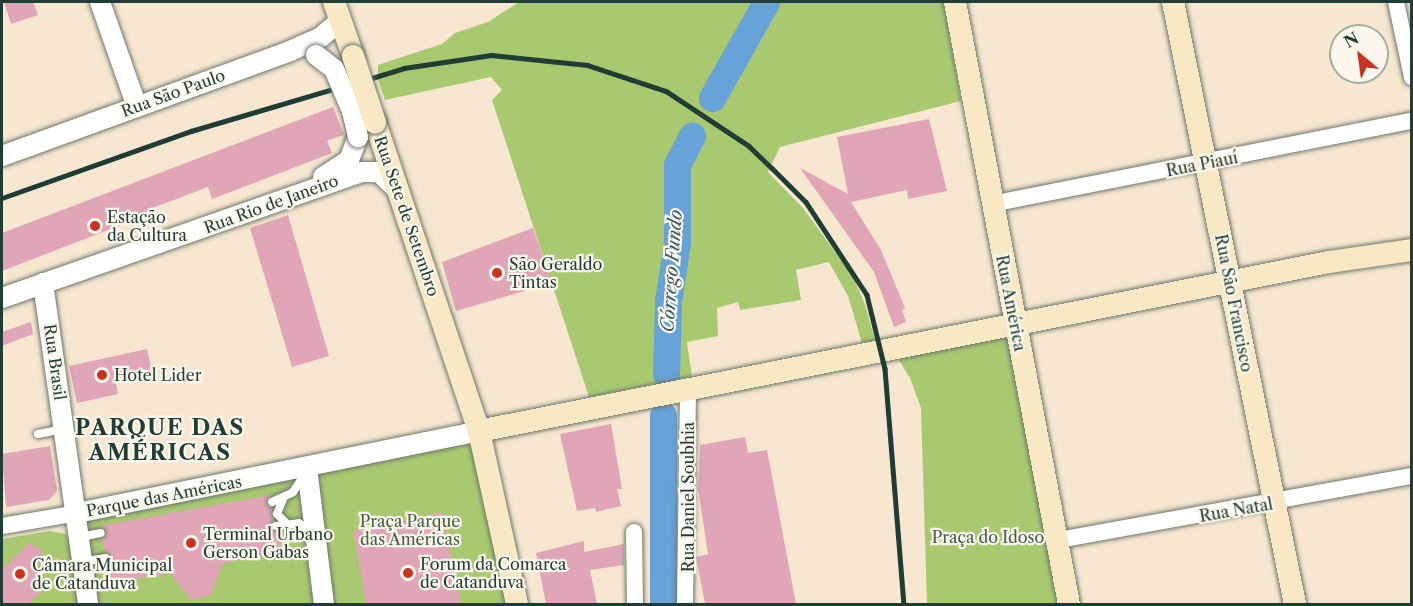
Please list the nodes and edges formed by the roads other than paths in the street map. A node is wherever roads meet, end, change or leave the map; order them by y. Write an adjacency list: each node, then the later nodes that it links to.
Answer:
1 (100, 2): 8 (street)
2 (955, 2): 13 (main road, Rua América)
3 (1173, 2): 11 (main road, Rua São Francisco)
4 (1396, 2): 7 (street)
5 (337, 11): 6 (street, Rua São Paulo); 12 (main road, Rua Sete de Setembro, bridge)
6 (290, 51): 8 (street, Rua São Paulo); 14 (street, bridge)
7 (1412, 77)
8 (137, 107): 10 (street, Rua São Paulo)
9 (1412, 121): 11 (street, Rua Piauí)
10 (2, 156)
11 (1206, 163): 13 (street, Rua Piauí); 17 (main road, Rua São Francisco)
12 (399, 191): 14 (street, Rua Rio de Janeiro); 22 (main road, Rua Sete de Setembro)
13 (992, 204): 19 (main road, Rua América)
14 (242, 216): 16 (street, Rua Rio de Janeiro)
15 (1412, 250): 17 (main road)
16 (43, 283): 18 (street, Rua Rio de Janeiro); 21 (street, Rua Brasil)
17 (1230, 284): 19 (main road); 28 (main road, Rua São Francisco)
18 (2, 298)
19 (1016, 327): 20 (main road); 36 (main road, Rua América)
20 (688, 390): 22 (main road); 44 (street, Rua Daniel Soubhia)
21 (65, 428): 23 (lane); 29 (street, Rua Brasil)
22 (479, 431): 24 (street, Parque das Américas); 42 (main road, Rua Sete de Setembro)
23 (38, 434)
24 (307, 468): 26 (lane); 29 (street, Parque das Américas); 37 (street)
25 (1412, 476): 28 (street, Rua Natal)
26 (283, 499): 27 (lane); 30 (lane)
27 (272, 502)
28 (1275, 503): 36 (street, Rua Natal); 46 (main road, Rua São Francisco)
29 (77, 513): 31 (street); 35 (street, Parque das Américas)
30 (288, 524): 32 (lane); 37 (lane)
31 (2, 526)
32 (276, 526)
33 (634, 532): 43 (street)
34 (101, 533): 35 (lane)
35 (80, 537): 39 (street, Parque das Américas)
36 (1059, 540): 45 (main road, Rua América)
37 (316, 541): 41 (street)
38 (106, 558): 39 (lane)
39 (83, 562): 40 (street, Parque das Américas)
40 (88, 604)
41 (324, 604)
42 (516, 604)
43 (635, 604)
44 (686, 604)
45 (1069, 604)
46 (1295, 604)

